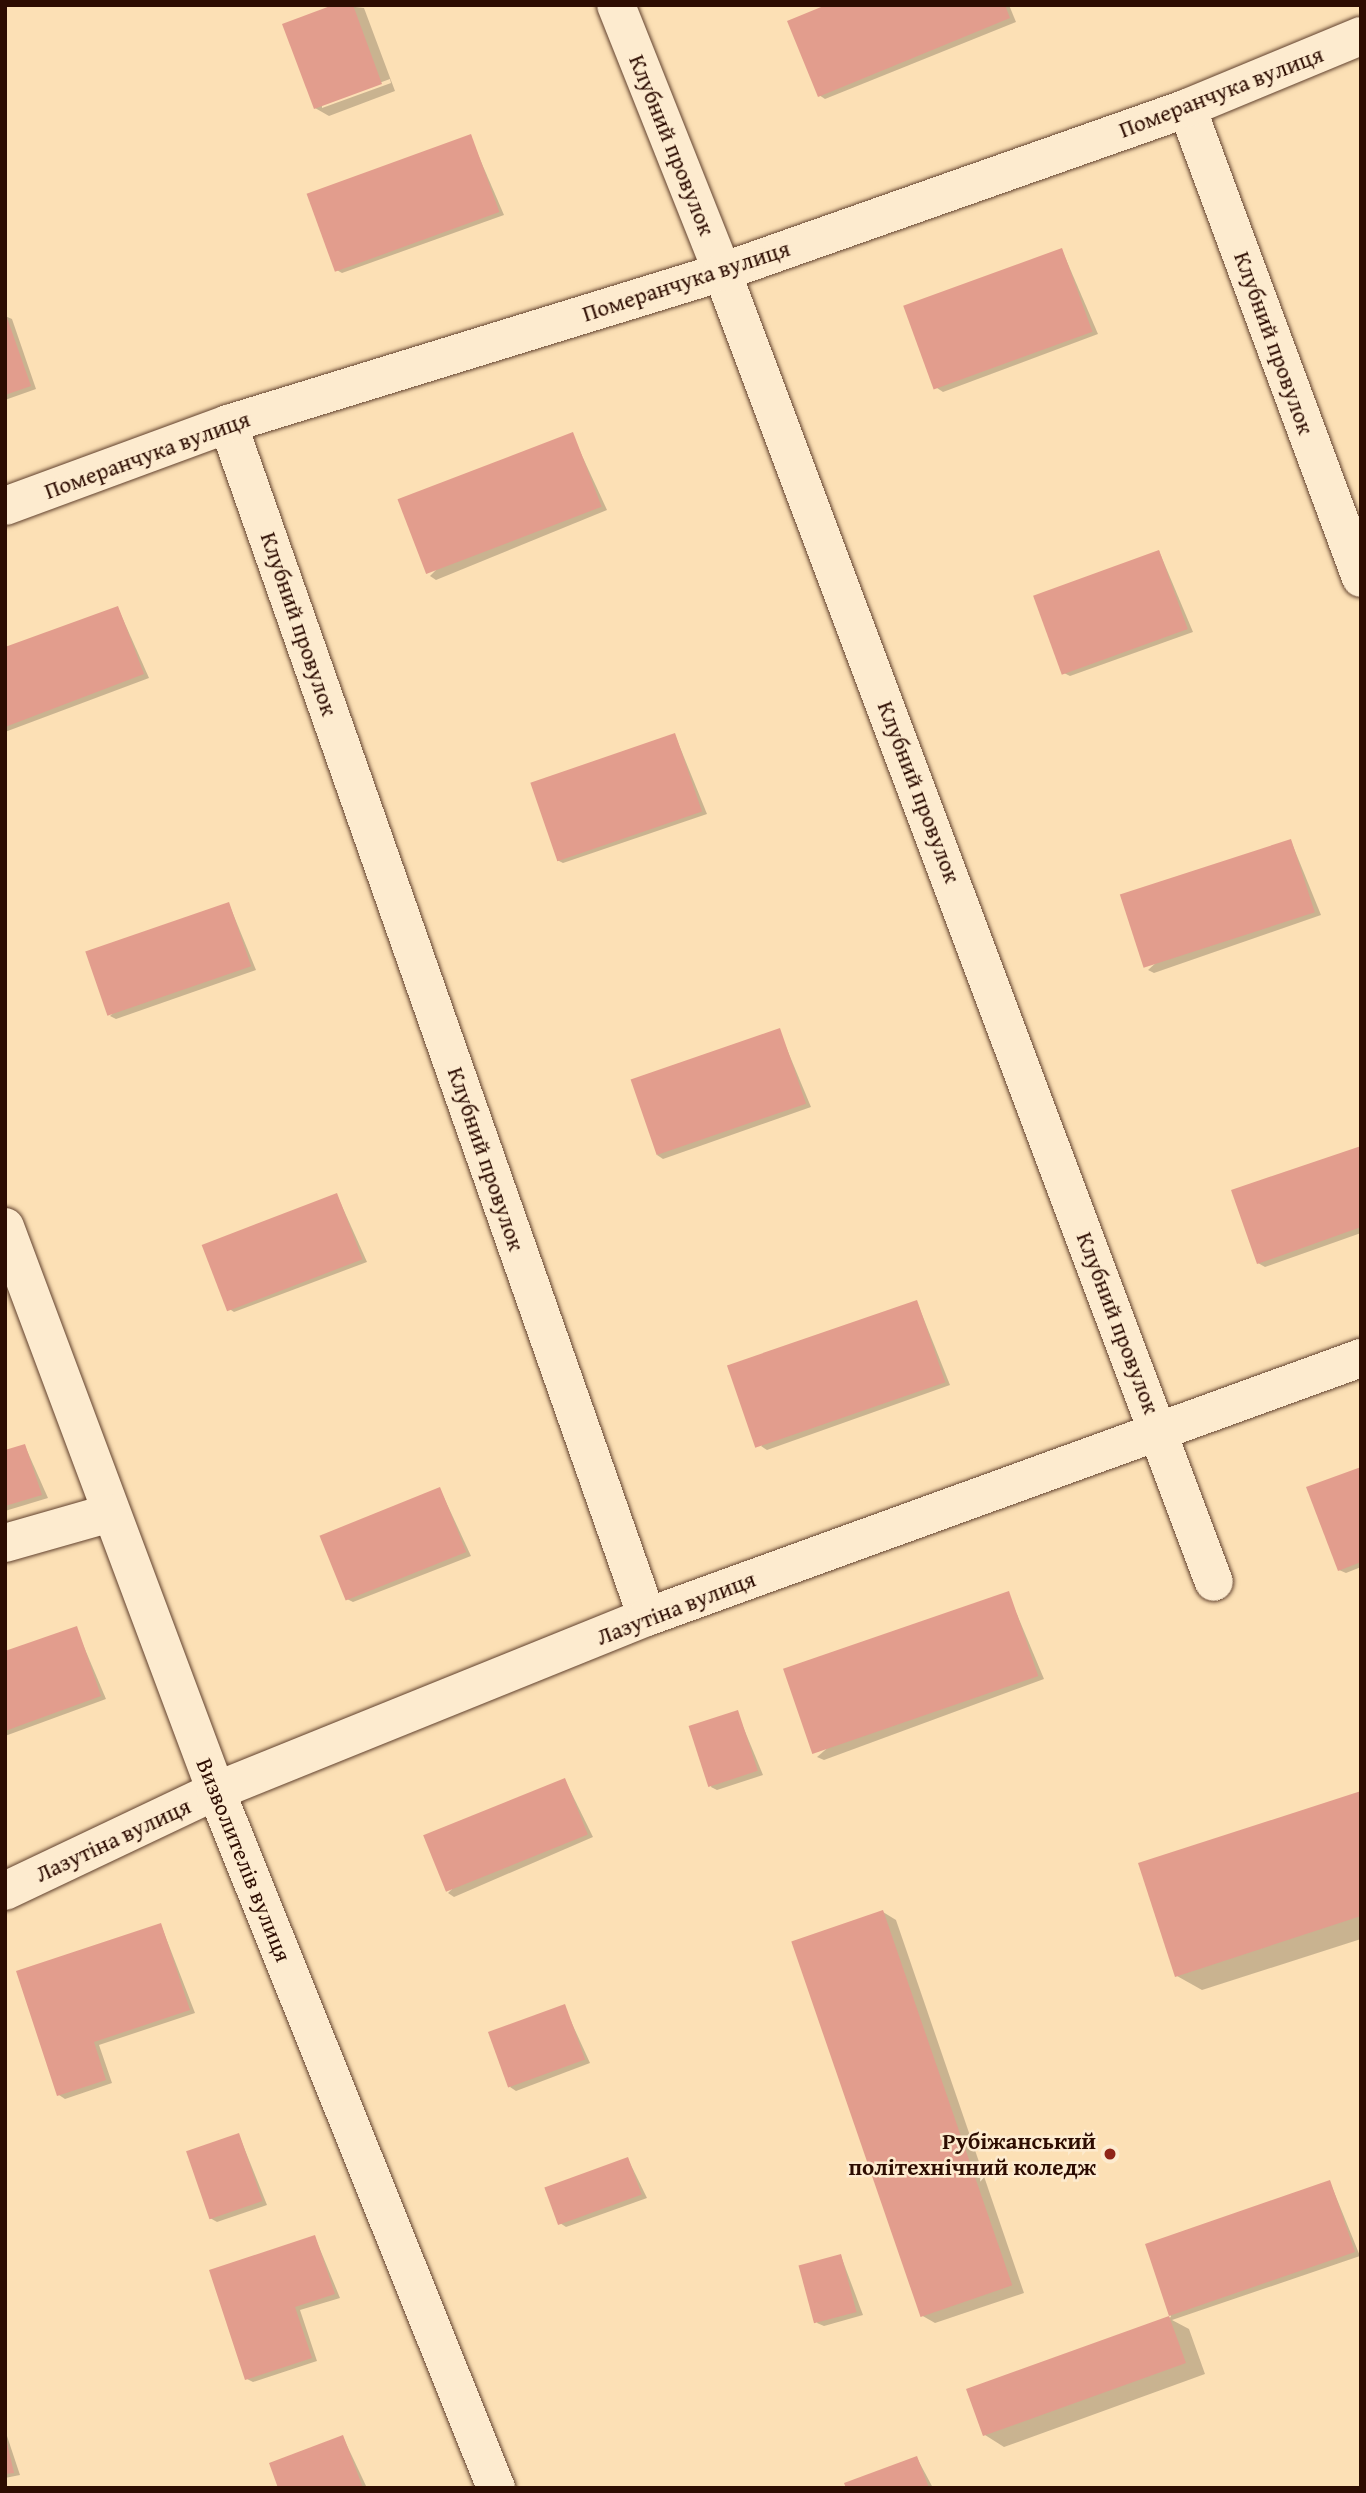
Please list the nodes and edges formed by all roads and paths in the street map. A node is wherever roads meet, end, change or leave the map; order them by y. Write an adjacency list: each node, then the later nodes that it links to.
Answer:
1 (616, 5): 4 (street, Клубний провулок)
2 (1361, 36): 3 (street, Померанчука вулиця)
3 (1187, 108): 4 (street, Померанчука вулиця); 7 (street, Клубний провулок)
4 (722, 272): 5 (street, Померанчука вулиця); 10 (street, Клубний провулок)
5 (228, 424): 6 (street, Померанчука вулиця); 14 (street, Клубний провулок)
6 (5, 506)
7 (1361, 578)
8 (5, 1227): 11 (street, Визволителів вулиця)
9 (1361, 1358): 10 (street, Лазутіна вулиця)
10 (1159, 1432): 13 (street, Клубний провулок); 14 (street, Лазутіна вулиця)
11 (110, 1513): 12 (street); 15 (street, Визволителів вулиця)
12 (5, 1543)
13 (1214, 1582)
14 (647, 1618): 15 (street, Лазутіна вулиця)
15 (216, 1791): 16 (street, Лазутіна вулиця); 17 (street, Визволителів вулиця)
16 (5, 1891)
17 (496, 2488)

